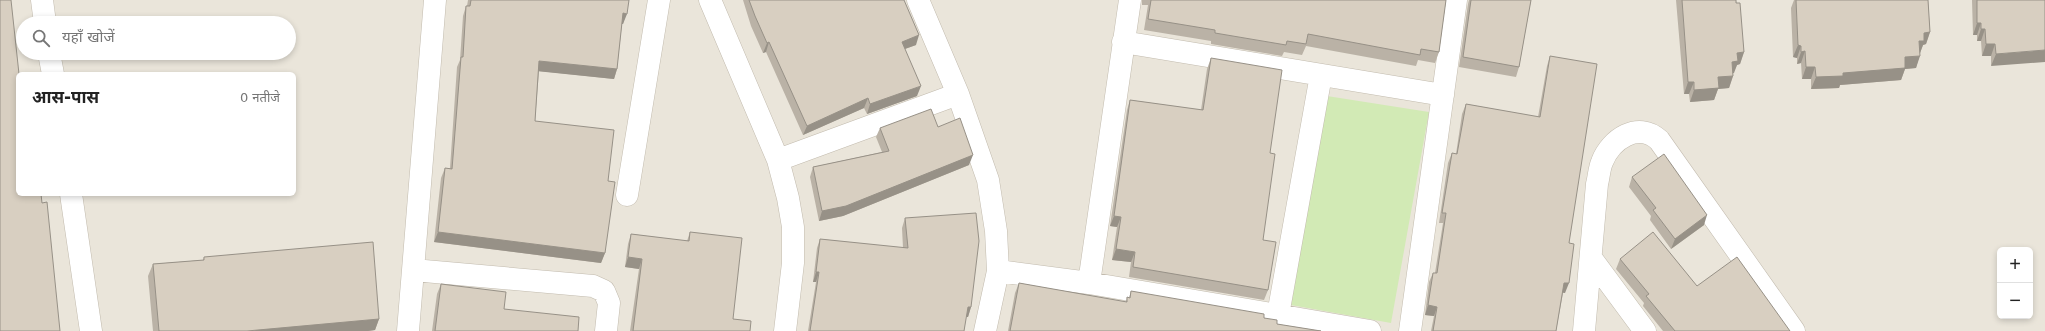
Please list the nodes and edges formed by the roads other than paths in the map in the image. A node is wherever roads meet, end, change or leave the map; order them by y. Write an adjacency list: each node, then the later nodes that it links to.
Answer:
1 (42, 0): 8 (street)
2 (434, 0): 19 (street)
3 (659, 0): 16 (street)
4 (710, 0): 15 (street)
5 (918, 0): 13 (street)
6 (1130, 0): 9 (street)
7 (1456, 0): 14 (street)
8 (44, 16)
9 (1124, 42): 12 (street); 21 (street)
10 (51, 60): 11 (street)
11 (53, 72)
12 (1321, 75): 14 (street); 22 (street)
13 (958, 94): 15 (street); 20 (street)
14 (1443, 95): 29 (street)
15 (778, 160): 26 (street)
16 (627, 195)
17 (71, 196): 23 (street)
18 (1591, 258): 30 (street); 31 (street); 32 (street)
19 (413, 270): 24 (street); 25 (street)
20 (998, 271): 21 (street); 27 (street)
21 (1089, 283): 22 (street)
22 (1278, 315): 28 (street)
23 (91, 331)
24 (408, 331)
25 (606, 331)
26 (785, 331)
27 (985, 331)
28 (1370, 331)
29 (1410, 331)
30 (1584, 331)
31 (1645, 331)
32 (1794, 331)

